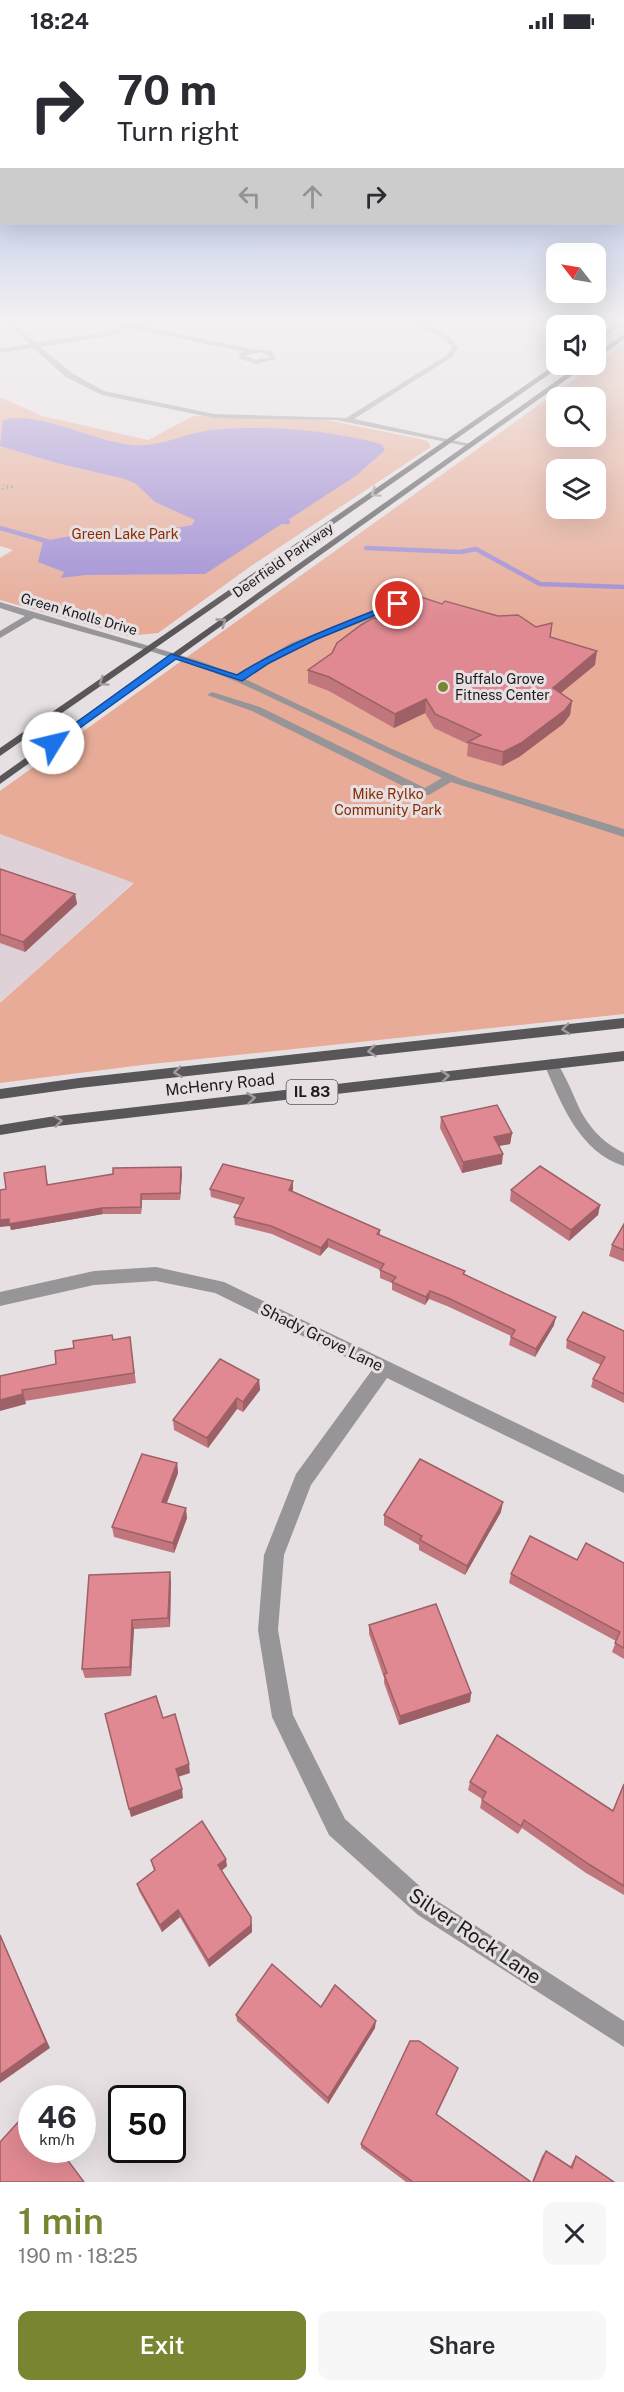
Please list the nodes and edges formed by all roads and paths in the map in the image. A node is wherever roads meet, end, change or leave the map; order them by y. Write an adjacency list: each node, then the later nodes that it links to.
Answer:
1 (367, 424): 4 (street)
2 (475, 424): 4 (main road, Deerfield Parkway)
3 (501, 424): 5 (main road, Deerfield Parkway)
4 (450, 441): 5 (street); 10 (main road, Deerfield Parkway, one-way to 10)
5 (471, 445): 11 (main road, Deerfield Parkway, one-way to 5)
6 (398, 604): 12 (street)
7 (0, 605): 8 (street, Green Knolls Drive)
8 (33, 615): 9 (street); 10 (street, Green Knolls Drive)
9 (0, 636)
10 (151, 649): 11 (street, Green Knolls Drive); 16 (main road, Deerfield Parkway, one-way to 16)
11 (175, 656): 12 (street, Green Knolls Drive); 18 (main road, Deerfield Parkway)
12 (238, 679): 14 (street, Green Knolls Drive)
13 (212, 695): 15 (street)
14 (320, 719): 15 (street); 17 (street, Green Knolls Drive)
15 (298, 729): 17 (street)
16 (0, 753)
17 (451, 778): 19 (street, Green Knolls Drive)
18 (0, 781)
19 (624, 833)
20 (624, 1023): 23 (main road, McHenry Road / IL 83, one-way to 23)
21 (624, 1056): 22 (main road, McHenry Road / IL 83)
22 (551, 1064): 24 (main road, McHenry Road / IL 83, one-way to 22); 25 (street)
23 (0, 1094)
24 (0, 1130)
25 (624, 1160)
26 (0, 1299): 27 (street, Shady Grove Lane)
27 (385, 1367): 28 (street, Shady Grove Lane); 29 (street, Silver Rock Lane)
28 (624, 1484)
29 (624, 2035)

